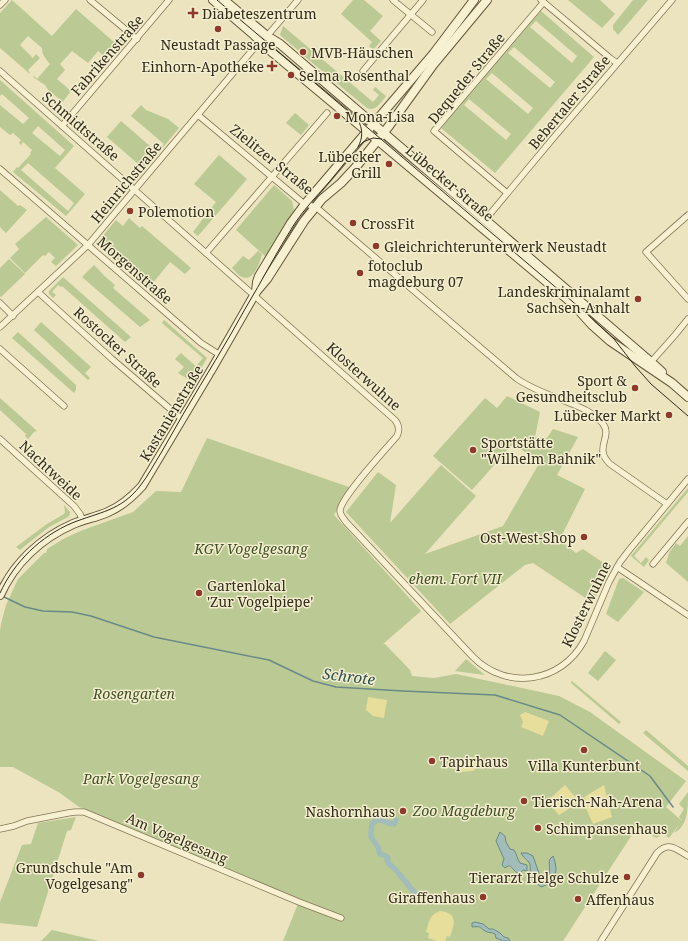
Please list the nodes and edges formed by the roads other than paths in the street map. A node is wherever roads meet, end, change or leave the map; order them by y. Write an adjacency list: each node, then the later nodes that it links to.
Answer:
1 (5, 0): 13 (street)
2 (90, 0): 17 (street)
3 (169, 0): 17 (street, Fabrikenstraße)
4 (213, 0): 18 (main road, Lübecker Straße)
5 (224, 0): 16 (main road, Lübecker Straße)
6 (298, 0): 16 (street)
7 (393, 0): 14 (street)
8 (423, 0): 14 (street)
9 (474, 0): 25 (main road, Kastanienstraße)
10 (487, 0): 26 (main road, Kastanienstraße)
11 (672, 0): 19 (street, Bebertaler Straße)
12 (542, 2): 19 (street); 30 (street, Dequeder Straße)
13 (0, 5)
14 (410, 15): 15 (street); 21 (street)
15 (432, 32)
16 (267, 36): 25 (main road, Lübecker Straße)
17 (137, 39): 24 (street, Fabrikenstraße)
18 (260, 41): 23 (street, Heinrichstraße); 25 (main road, Lübecker Straße)
19 (618, 63): 30 (street, Bebertaler Straße)
20 (0, 70): 24 (street, Schmidtstraße)
21 (363, 71)
22 (327, 113): 28 (street)
23 (198, 115): 28 (street, Zielitzer Straße); 29 (street, Heinrichstraße)
24 (62, 126): 29 (street, Schmidtstraße)
25 (370, 127): 26 (main road, Lübecker Straße); 31 (main road, Kastanienstraße)
26 (381, 136): 32 (main road, Kastanienstraße); 34 (main road, Lübecker Straße); 47 (main road, Lübecker Straße)
27 (0, 169): 35 (street, Morgenstraße)
28 (272, 177): 31 (street, Zielitzer Straße); 36 (street)
29 (135, 190): 35 (street, Heinrichstraße); 36 (street, Schmidtstraße)
30 (507, 193): 34 (street, Bebertaler Straße)
31 (305, 204): 32 (street, Zielitzer Straße); 38 (main road, Kastanienstraße)
32 (314, 207): 38 (main road, Kastanienstraße); 53 (street, Zielitzer Straße)
33 (688, 215): 39 (street)
34 (485, 220): 46 (main road, Lübecker Straße)
35 (88, 245): 37 (street, Heinrichstraße); 45 (street, Morgenstraße)
36 (206, 252): 38 (street, Schmidtstraße)
37 (38, 292): 41 (street, Heinrichstraße); 50 (street, Rostocker Straße)
38 (255, 294): 45 (main road, Kastanienstraße); 57 (street, Klosterwuhne)
39 (688, 299)
40 (0, 303): 41 (street)
41 (13, 316): 43 (street, Heinrichstraße)
42 (688, 319): 46 (street)
43 (0, 327)
44 (0, 349): 49 (street)
45 (220, 355): 50 (main road, Kastanienstraße)
46 (651, 362): 47 (main road, Lübecker Straße)
47 (672, 383): 48 (main road, Lübecker Straße)
48 (688, 397)
49 (64, 406)
50 (182, 419): 54 (main road, Kastanienstraße)
51 (0, 439): 54 (street, Nachtweide)
52 (688, 479): 53 (street, Klosterwuhne)
53 (667, 504): 57 (street, Klosterwuhne)
54 (83, 520): 58 (main road, Kastanienstraße)
55 (688, 522): 56 (street)
56 (653, 564)
57 (617, 567): 59 (street)
58 (1, 593)
59 (688, 615)
60 (0, 828): 62 (street, Am Vogelgesang)
61 (688, 856): 63 (street)
62 (341, 918)
63 (601, 941)

